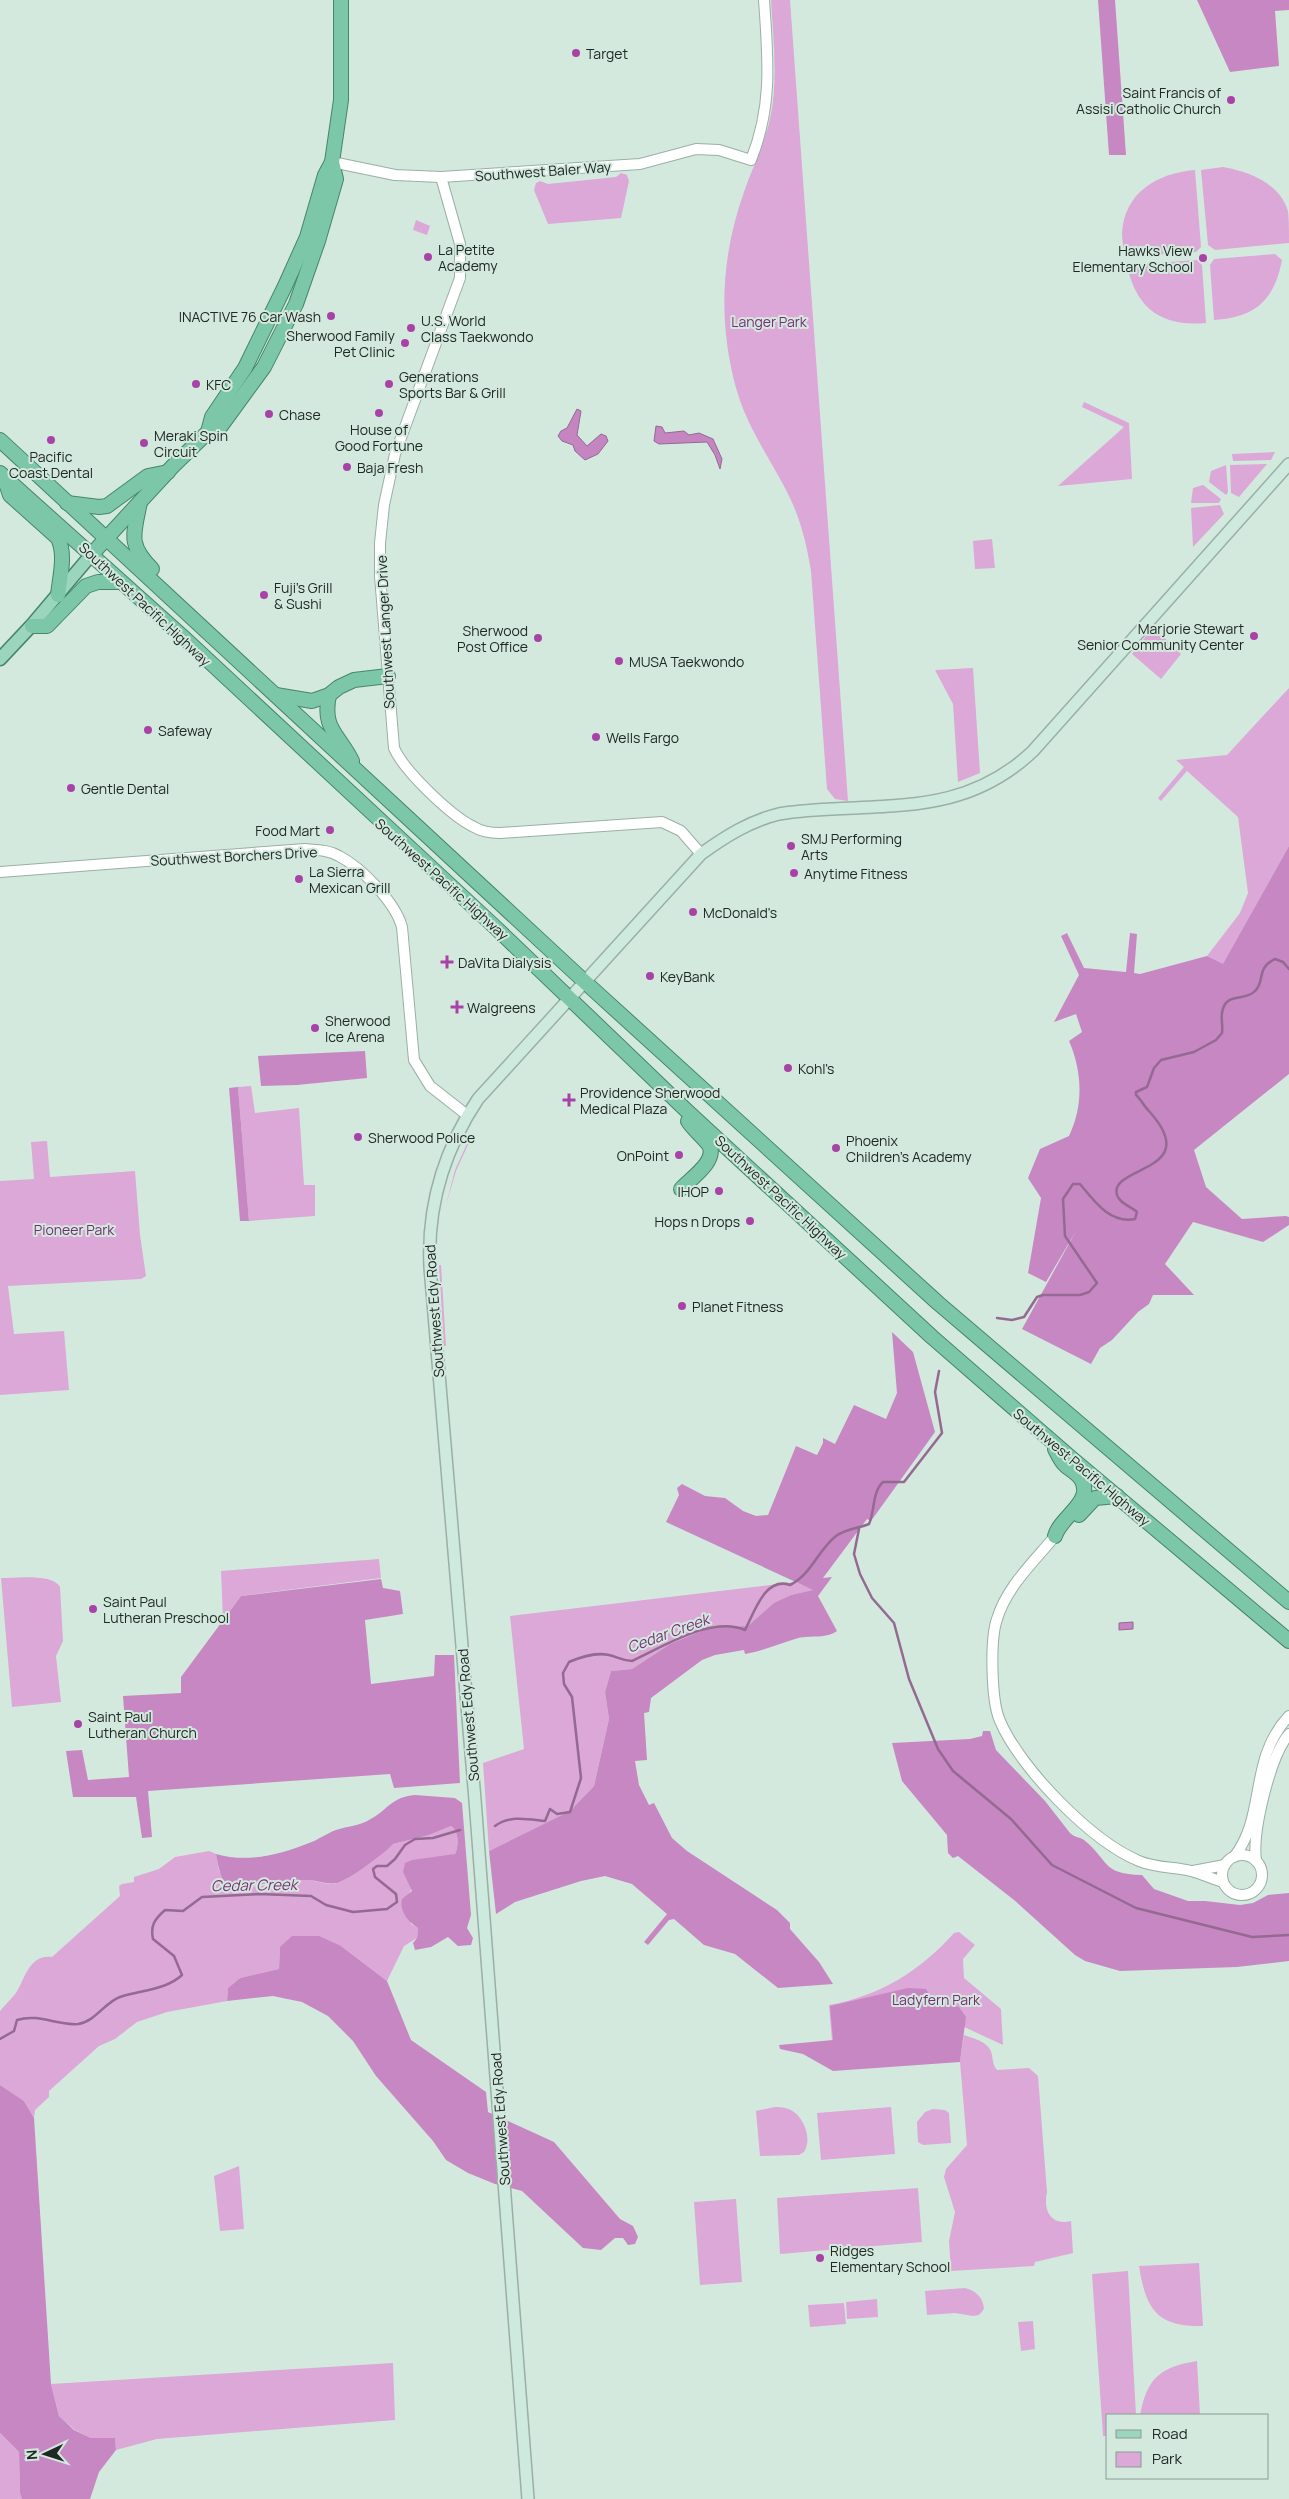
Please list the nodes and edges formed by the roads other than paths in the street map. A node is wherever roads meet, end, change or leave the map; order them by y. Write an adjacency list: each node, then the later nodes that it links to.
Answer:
1 (341, 0): 3 (highway)
2 (764, 0): 4 (street, Southwest Baler Way)
3 (332, 162): 4 (street, Southwest Baler Way); 5 (highway); 6 (highway)
4 (441, 178): 21 (street, Southwest Langer Drive)
5 (282, 292): 6 (highway); 7 (highway)
6 (267, 362): 7 (highway)
7 (208, 432): 10 (highway)
8 (0, 440): 13 (highway, Southwest Pacific Highway)
9 (1289, 464): 25 (main road, Southwest Edy Road)
10 (168, 472): 12 (highway); 13 (highway)
11 (2, 474): 15 (highway, Southwest Pacific Highway); 17 (highway)
12 (140, 502): 14 (highway); 18 (highway)
13 (67, 503): 14 (highway, Southwest Pacific Highway)
14 (107, 538): 15 (highway); 18 (highway, Southwest Pacific Highway)
15 (91, 555): 16 (highway, Southwest Pacific Highway); 17 (main road)
16 (121, 582): 19 (highway); 28 (highway, Southwest Pacific Highway)
17 (58, 595): 19 (main road)
18 (198, 623): 22 (highway, Southwest Pacific Highway)
19 (32, 626): 20 (main road)
20 (0, 659)
21 (388, 676): 23 (highway); 25 (street, Southwest Langer Drive)
22 (276, 695): 23 (highway); 24 (highway, Southwest Pacific Highway)
23 (329, 695): 24 (highway)
24 (356, 770): 27 (highway, Southwest Pacific Highway)
25 (701, 854): 27 (main road, Southwest Edy Road)
26 (0, 872): 30 (street, Southwest Borchers Drive)
27 (585, 982): 28 (main road, Southwest Edy Road); 35 (highway, Southwest Pacific Highway)
28 (571, 999): 29 (highway, Southwest Pacific Highway); 30 (main road, Southwest Edy Road)
29 (687, 1111): 31 (highway); 32 (highway, Southwest Pacific Highway)
30 (467, 1115): 44 (main road, Southwest Edy Road)
31 (681, 1189)
32 (1049, 1439): 33 (highway, Southwest Pacific Highway); 34 (highway)
33 (1116, 1496): 34 (highway); 36 (highway, Southwest Pacific Highway)
34 (1055, 1536): 42 (street)
35 (1289, 1602)
36 (1289, 1641)
37 (1289, 1716): 39 (street)
38 (1289, 1734): 40 (street)
39 (1234, 1857): 40 (street); 41 (street)
40 (1256, 1861): 43 (street)
41 (1225, 1864): 42 (street); 43 (street)
42 (1193, 1871): 43 (street)
43 (1224, 1882)
44 (528, 2499)

